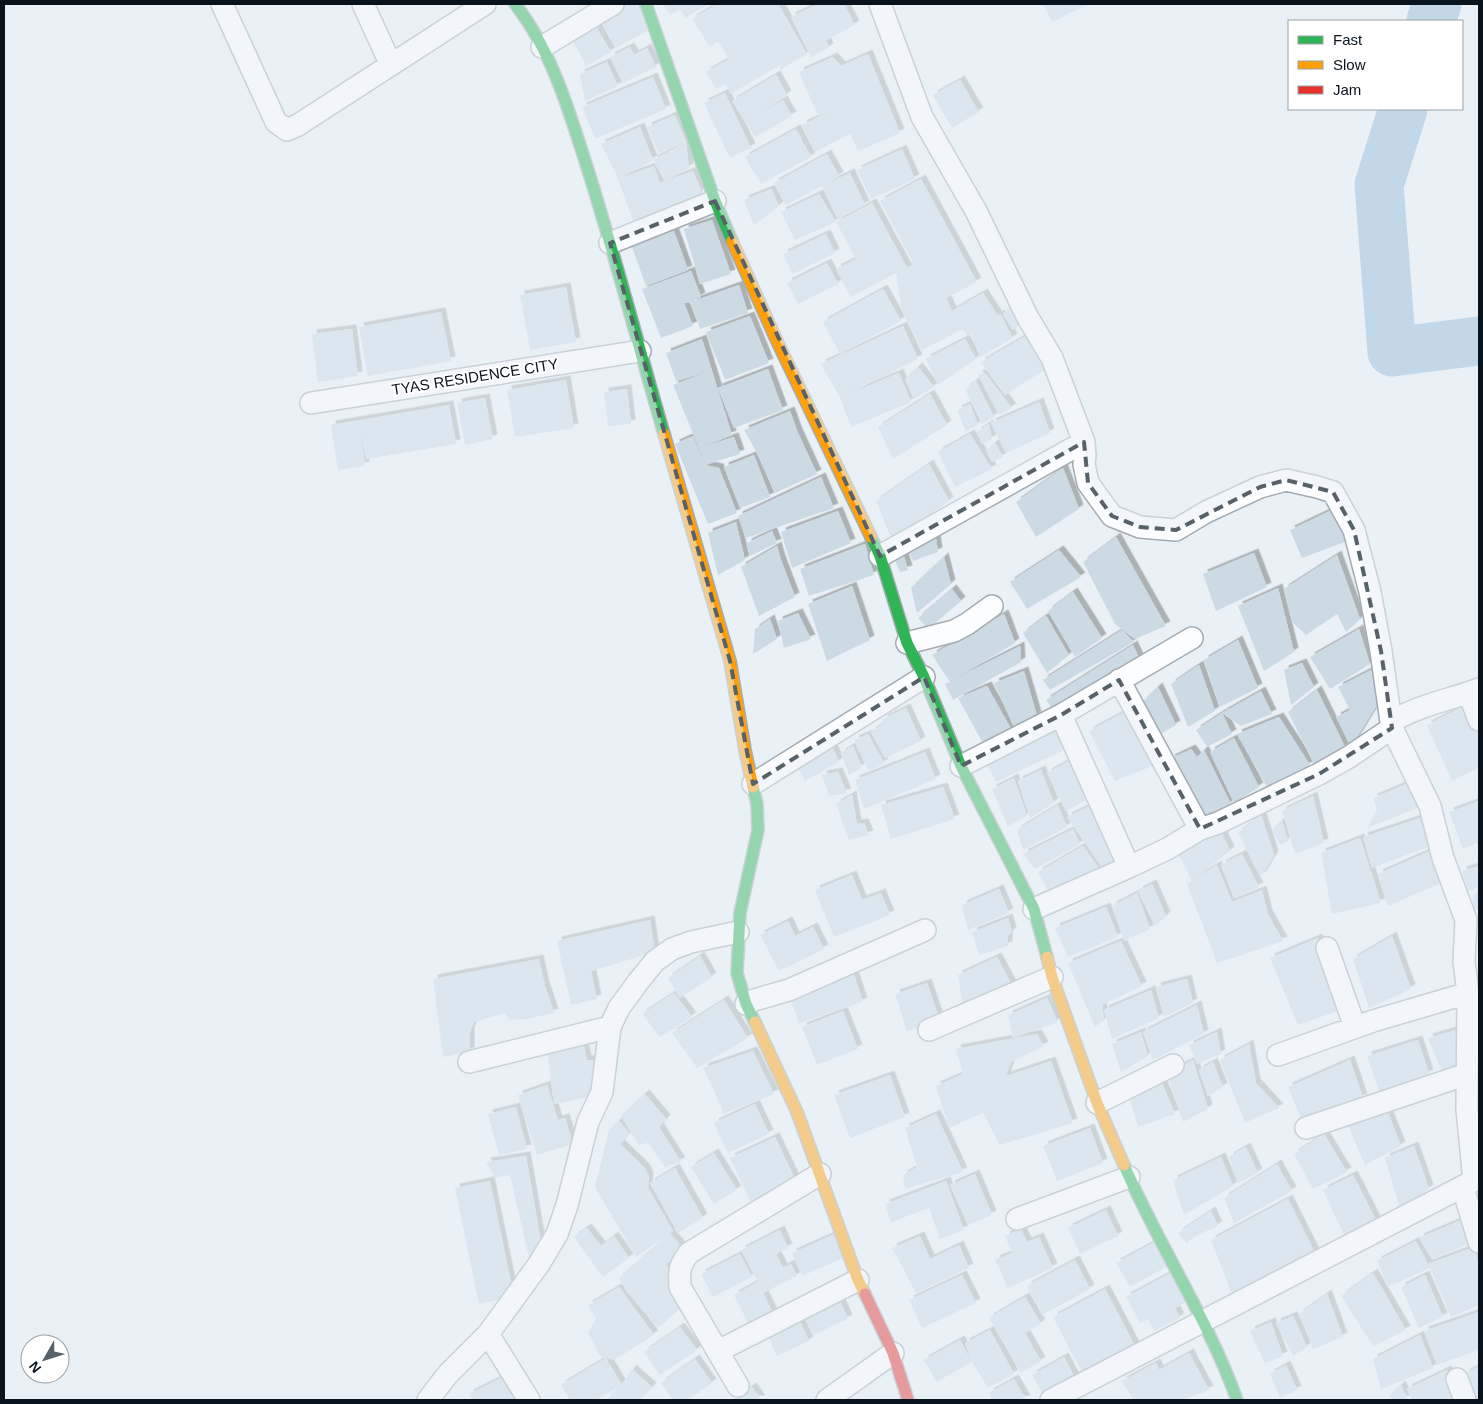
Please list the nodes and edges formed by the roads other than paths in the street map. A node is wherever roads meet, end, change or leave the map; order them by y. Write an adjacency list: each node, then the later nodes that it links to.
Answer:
1 (222, 4): 9 (street)
2 (363, 4): 9 (street)
3 (485, 4): 9 (street)
4 (515, 4): 8 (street)
5 (613, 4): 8 (street)
6 (646, 4): 10 (street)
7 (880, 4): 14 (street)
8 (542, 47): 11 (street)
9 (391, 65)
10 (714, 201): 11 (street); 15 (street)
11 (610, 243): 12 (street)
12 (640, 351): 13 (street, TYAS RESIDENCE CITY); 26 (street)
13 (311, 403)
14 (1084, 442): 15 (street); 24 (street)
15 (880, 556): 18 (street)
16 (992, 606): 18 (street)
17 (1192, 638): 20 (street)
18 (907, 643): 19 (street)
19 (924, 677): 25 (street); 26 (street)
20 (1119, 680): 22 (street); 27 (street)
21 (1474, 691): 23 (street); 24 (street)
22 (1060, 715): 25 (street); 28 (street)
23 (1479, 720)
24 (1392, 725): 27 (street); 30 (street)
25 (961, 766): 29 (street)
26 (753, 784): 32 (street)
27 (1200, 829): 28 (street)
28 (1129, 867): 29 (street)
29 (1034, 909): 34 (street)
30 (1472, 919): 35 (street)
31 (925, 930): 36 (street)
32 (738, 932): 36 (street); 37 (street)
33 (1327, 948): 38 (street)
34 (1052, 977): 39 (street); 44 (street)
35 (1468, 993): 38 (street); 43 (street)
36 (746, 1004): 46 (street)
37 (610, 1027): 41 (street); 53 (street)
38 (1355, 1027): 40 (street)
39 (929, 1030)
40 (1278, 1055)
41 (469, 1062)
42 (1173, 1065): 44 (street)
43 (1467, 1074): 45 (street); 48 (street)
44 (1097, 1103): 47 (street)
45 (1306, 1128)
46 (820, 1174): 51 (street); 54 (street)
47 (1129, 1177): 49 (street); 52 (street)
48 (1472, 1182): 50 (street); 52 (street)
49 (1017, 1219)
50 (1479, 1242)
51 (858, 1280): 54 (street); 55 (street)
52 (1204, 1322): 62 (street); 63 (street)
53 (488, 1334): 58 (street); 59 (street)
54 (718, 1351): 57 (street)
55 (893, 1353): 60 (street); 61 (street)
56 (1457, 1379): 64 (street)
57 (738, 1386)
58 (428, 1400)
59 (528, 1400)
60 (827, 1400)
61 (908, 1400)
62 (1051, 1400)
63 (1237, 1400)
64 (1465, 1400)

